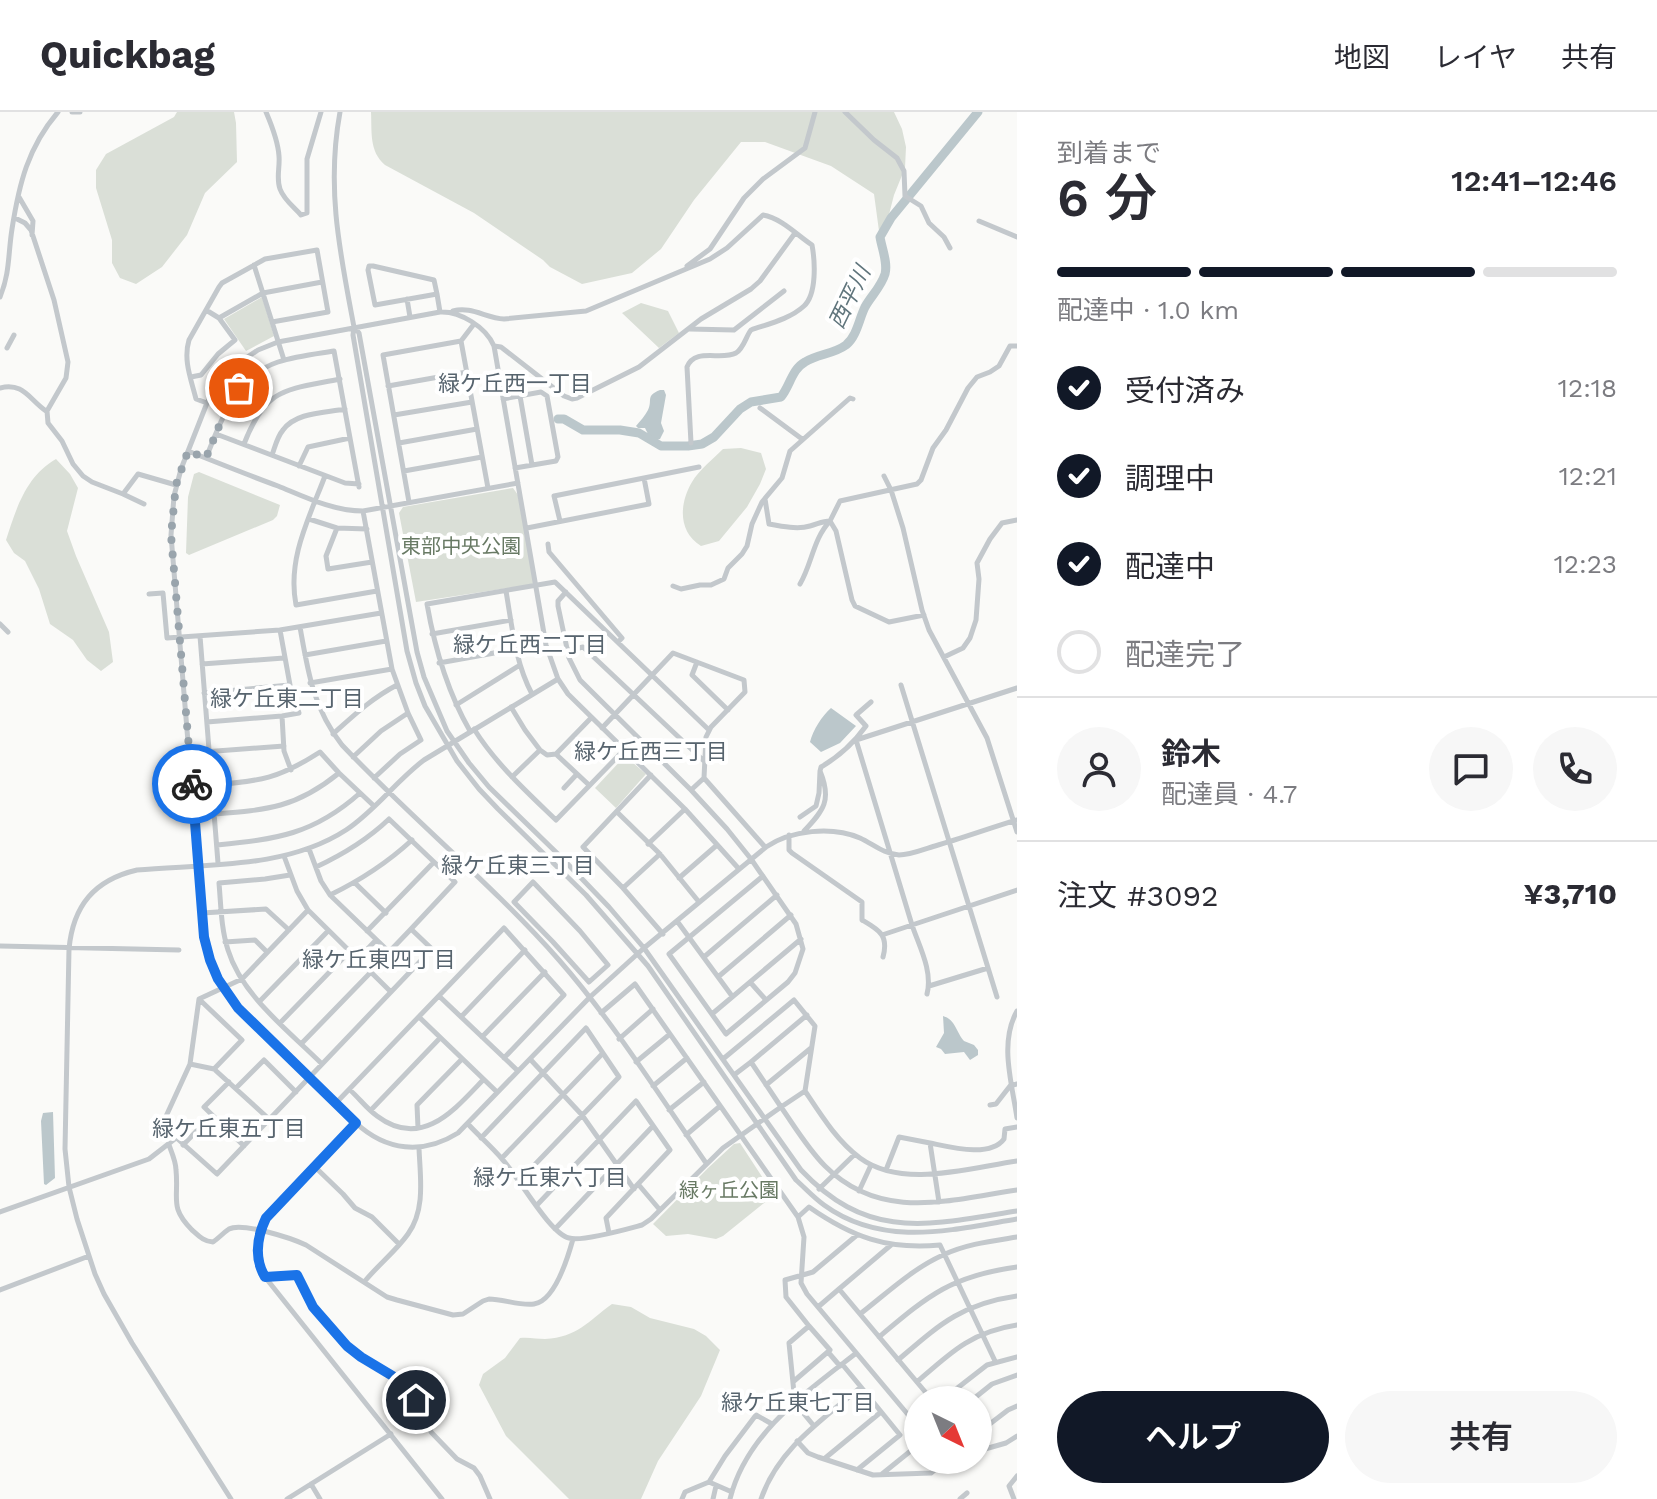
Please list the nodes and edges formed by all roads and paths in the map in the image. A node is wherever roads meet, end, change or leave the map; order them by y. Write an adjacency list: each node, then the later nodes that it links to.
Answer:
1 (58, 112): 9 (street)
2 (72, 112): 3 (street)
3 (80, 112)
4 (266, 112): 5 (street)
5 (321, 112)
6 (340, 112): 33 (street)
7 (815, 112): 19 (street)
8 (845, 112): 17 (street)
9 (19, 196): 10 (street); 13 (street)
10 (15, 218): 13 (street); 16 (street)
11 (979, 221): 14 (street)
12 (795, 233): 19 (street); 34 (street); 61 (street)
13 (32, 235): 54 (street)
14 (1017, 237)
15 (0, 238): 16 (street)
16 (11, 242): 24 (street)
17 (950, 248)
18 (254, 265): 20 (street); 22 (street); 26 (street)
19 (680, 271): 27 (street)
20 (323, 282): 22 (street); 31 (street)
21 (784, 291): 34 (street)
22 (263, 293): 30 (street); 31 (street)
23 (437, 294): 25 (street); 25 (street); 28 (street)
24 (0, 297)
25 (407, 299): 29 (street)
26 (206, 310): 30 (street); 43 (street)
27 (452, 311): 28 (street); 32 (street)
28 (440, 312): 29 (street)
29 (410, 317): 33 (street)
30 (219, 318): 43 (street)
31 (272, 322): 38 (street)
32 (474, 324): 37 (street); 39 (street)
33 (354, 327): 38 (street); 84 (street); 85 (street)
34 (689, 329): 39 (street)
35 (14, 335): 36 (street)
36 (0, 339)
37 (461, 341): 42 (street); 45 (street)
38 (278, 342): 41 (street); 51 (street)
39 (494, 346): 48 (street)
40 (1017, 346): 78 (street)
41 (284, 360): 44 (street); 57 (street)
42 (467, 372): 45 (street); 50 (street)
43 (191, 377): 51 (street)
44 (340, 379): 53 (street); 62 (street)
45 (388, 386): 55 (street)
46 (0, 388): 54 (street)
47 (520, 396): 48 (street); 67 (street); 67 (street)
48 (503, 399): 70 (street)
49 (853, 399): 59 (street)
50 (472, 402): 55 (street); 56 (street)
51 (207, 403): 63 (street)
52 (760, 408): 59 (street)
53 (345, 409): 58 (street); 64 (street)
54 (46, 411): 79 (street)
55 (394, 415): 60 (street)
56 (477, 429): 60 (street); 65 (street)
57 (216, 434): 62 (street); 66 (street)
58 (350, 438): 68 (street); 72 (street)
59 (802, 439): 80 (street)
60 (399, 443): 71 (street)
61 (691, 443)
62 (244, 444): 64 (street)
63 (188, 451): 66 (street); 76 (street)
64 (272, 455): 68 (street)
65 (482, 457): 71 (street); 77 (street)
66 (206, 458): 81 (street)
67 (532, 465): 70 (street)
68 (299, 466): 72 (street)
69 (699, 467): 74 (street)
70 (515, 468): 75 (street)
71 (404, 471): 82 (street)
72 (325, 476): 81 (street)
73 (884, 476): 78 (street)
74 (644, 478): 89 (street); 89 (street)
75 (518, 483): 77 (street); 92 (street)
76 (176, 485): 79 (street); 112 (street)
77 (488, 488): 82 (street)
78 (891, 490): 90 (street); 104 (street)
79 (123, 494): 83 (street)
80 (765, 498): 90 (street); 98 (street)
81 (316, 501): 86 (street); 87 (street)
82 (409, 502): 84 (street)
83 (144, 504)
84 (390, 506): 85 (street); 151 (street)
85 (382, 507): 86 (street); 153 (street)
86 (363, 511): 93 (street)
87 (309, 519): 91 (street); 99 (street)
88 (1017, 520): 118 (street)
89 (560, 521): 92 (street)
90 (830, 521): 96 (street); 104 (street)
91 (337, 528): 93 (street); 95 (street)
92 (527, 528): 97 (street)
93 (367, 529): 95 (street)
94 (548, 544): 114 (street)
95 (372, 562): 99 (street)
96 (800, 584)
97 (536, 586): 100 (street); 101 (street); 126 (street)
98 (673, 586)
99 (377, 591): 103 (street)
100 (506, 591): 105 (street); 110 (street)
101 (566, 592): 114 (street); 116 (street)
102 (149, 594): 112 (street)
103 (381, 613): 107 (street); 113 (street)
104 (924, 615): 118 (street)
105 (511, 620): 110 (street); 115 (street)
106 (0, 624): 109 (street)
107 (300, 627): 108 (street); 117 (street)
108 (280, 630): 111 (street); 119 (street)
109 (8, 632)
110 (432, 634): 121 (street)
111 (200, 636): 112 (street); 122 (street)
112 (181, 637): 157 (street)
113 (386, 641): 117 (street); 124 (street)
114 (618, 642): 125 (street)
115 (516, 649): 121 (street); 123 (street)
116 (567, 651): 134 (street); 141 (street)
117 (305, 655): 127 (street)
118 (944, 657): 136 (street)
119 (284, 658): 122 (street); 128 (street)
120 (697, 662): 125 (street); 139 (street); 139 (street)
121 (439, 663): 137 (street)
122 (202, 664): 132 (street)
123 (520, 665): 133 (street); 137 (street)
124 (392, 669): 127 (street); 129 (street)
125 (652, 675): 134 (street); 148 (street)
126 (558, 679): 133 (street); 143 (street)
127 (310, 683): 149 (street)
128 (290, 685): 132 (street); 142 (street)
129 (397, 685): 140 (street); 149 (street)
130 (901, 685): 145 (street)
131 (1017, 688): 136 (street)
132 (204, 693): 144 (street)
133 (532, 694): 138 (street)
134 (633, 695): 141 (street); 160 (street)
135 (871, 702): 150 (street)
136 (970, 703): 145 (street); 180 (street)
137 (456, 705): 147 (street)
138 (511, 707): 147 (street); 154 (street)
139 (728, 710): 148 (street)
140 (408, 713): 159 (street); 166 (street)
141 (614, 715): 146 (street); 172 (street)
142 (282, 716): 144 (street); 152 (street)
143 (591, 718): 146 (street); 158 (street)
144 (207, 722): 156 (street)
145 (912, 722): 150 (street); 185 (street)
146 (602, 728): 155 (street)
147 (472, 730): 151 (street); 167 (street)
148 (709, 730): 160 (street)
149 (333, 734): 159 (street)
150 (856, 740): 162 (street); 192 (street)
151 (454, 742): 153 (street); 229 (street)
152 (284, 746): 156 (street); 161 (street)
153 (447, 746): 173 (street); 236 (street)
154 (540, 750): 158 (street); 167 (street)
155 (624, 750): 165 (street); 170 (street)
156 (209, 752): 157 (street); 169 (street)
157 (190, 753): 197 (street)
158 (556, 754): 164 (street)
159 (353, 757): 166 (street)
160 (704, 762): 168 (street)
161 (291, 770): 163 (street); 169 (street)
162 (820, 771): 179 (street); 181 (street)
163 (339, 773): 174 (street); 178 (street)
164 (577, 774): 170 (street); 171 (street)
165 (651, 775): 176 (street); 177 (street)
166 (374, 778): 173 (street)
167 (512, 778): 170 (street)
168 (704, 778): 172 (street); 189 (street)
169 (212, 785): 178 (street)
170 (589, 785)
171 (564, 788)
172 (691, 790): 194 (street)
173 (389, 792): 175 (street); 219 (street)
174 (360, 793): 175 (street); 187 (street)
175 (374, 806): 190 (street)
176 (685, 809): 186 (street); 188 (street)
177 (617, 811): 186 (street); 204 (street)
178 (214, 814): 187 (street)
179 (800, 817)
180 (1015, 820): 182 (street); 185 (street)
181 (804, 831): 183 (street); 192 (street)
182 (1017, 832)
183 (789, 835): 189 (street); 223 (street)
184 (412, 840): 195 (street); 198 (street); 203 (street)
185 (949, 842): 192 (street); 209 (street)
186 (648, 844): 191 (street)
187 (217, 845): 196 (street)
188 (717, 845): 199 (street); 202 (street)
189 (765, 847): 194 (street)
190 (309, 849): 193 (street); 198 (street)
191 (660, 854): 202 (street); 204 (street)
192 (890, 854): 216 (street)
193 (284, 856): 196 (street); 200 (street)
194 (751, 859): 199 (street); 201 (street)
195 (434, 862): 213 (street); 217 (street)
196 (218, 863): 197 (street)
197 (198, 865): 212 (street); 230 (street)
198 (316, 867): 206 (street)
199 (739, 869): 208 (street)
200 (290, 875): 210 (street); 211 (street)
201 (763, 876): 207 (street); 224 (street)
202 (679, 878): 208 (street)
203 (355, 883): 206 (street); 213 (street)
204 (623, 888): 222 (street)
205 (1017, 890): 209 (street)
206 (330, 895): 221 (street)
207 (777, 895): 214 (street); 238 (street)
208 (699, 902): 215 (street)
209 (969, 906): 216 (street); 242 (street)
210 (308, 910): 218 (street); 220 (street)
211 (220, 912): 212 (street); 218 (street); 227 (street)
212 (202, 913): 250 (street)
213 (386, 913): 221 (street)
214 (791, 915): 225 (street); 246 (street)
215 (677, 921): 222 (street); 224 (street)
216 (912, 925): 223 (street); 249 (street)
217 (411, 929): 235 (street); 244 (street)
218 (289, 930): 234 (street)
219 (537, 930): 237 (street); 237 (street); 241 (street)
220 (328, 931): 233 (street); 259 (street)
221 (367, 931): 226 (street)
222 (663, 934): 229 (street)
223 (882, 935): 239 (street)
224 (690, 936): 238 (street); 263 (street)
225 (801, 939): 248 (street); 258 (street)
226 (376, 940): 235 (street); 240 (street)
227 (225, 942): 234 (street); 247 (street)
228 (0, 946): 230 (street)
229 (644, 948): 236 (street); 279 (street)
230 (69, 949): 231 (street); 339 (street)
231 (179, 950)
232 (525, 950): 245 (street); 253 (street); 266 (street)
233 (350, 951): 240 (street); 267 (street)
234 (267, 952): 247 (street)
235 (389, 952): 244 (street)
236 (638, 954): 255 (street); 314 (street)
237 (565, 955): 241 (street)
238 (704, 957): 246 (street)
239 (883, 957)
240 (358, 959): 243 (street)
241 (559, 960): 255 (street)
242 (988, 968): 249 (street); 256 (street)
243 (371, 972): 251 (street); 272 (street)
244 (410, 972): 251 (street)
245 (545, 972): 269 (street); 275 (street)
246 (718, 977): 254 (street)
247 (242, 979): 250 (street); 259 (street)
248 (750, 982): 254 (street); 258 (street)
249 (929, 986): 252 (street)
250 (224, 988): 257 (street); 288 (street)
251 (391, 992): 283 (street)
252 (927, 994)
253 (439, 996): 265 (street); 266 (street)
254 (732, 996): 263 (street)
255 (590, 997): 262 (street); 276 (street)
256 (997, 997)
257 (199, 999): 282 (street); 284 (street)
258 (766, 1000): 263 (street)
259 (259, 1002): 267 (street)
260 (653, 1009): 262 (street); 268 (street); 271 (street)
261 (1017, 1011): 293 (street)
262 (601, 1013): 271 (street)
263 (712, 1014)
264 (807, 1015): 273 (street); 279 (street); 281 (street)
265 (419, 1017): 270 (street); 296 (street)
266 (461, 1017): 269 (street)
267 (280, 1023): 272 (street)
268 (670, 1034): 277 (street); 280 (street)
269 (482, 1037): 275 (street)
270 (440, 1038): 278 (street); 305 (street)
271 (619, 1039): 280 (street)
272 (302, 1043): 283 (street)
273 (812, 1047): 292 (street); 297 (street)
274 (603, 1053): 286 (street); 300 (street); 308 (street)
275 (504, 1058): 285 (street)
276 (530, 1058): 285 (street); 286 (street)
277 (687, 1058): 291 (street); 294 (street)
278 (462, 1059): 289 (street); 317 (street)
279 (723, 1059): 287 (street)
280 (636, 1062): 294 (street)
281 (751, 1062): 287 (street); 292 (street)
282 (190, 1064): 284 (street); 320 (street)
283 (322, 1064): 288 (street)
284 (214, 1069): 290 (street)
285 (518, 1071): 299 (street)
286 (544, 1072): 300 (street); 321 (street)
287 (734, 1075): 311 (street)
288 (309, 1078): 298 (street); 301 (street)
289 (483, 1080): 299 (street); 317 (street)
290 (229, 1082): 295 (street); 307 (street)
291 (704, 1082): 303 (street); 306 (street)
292 (766, 1085): 304 (street)
293 (1015, 1085): 302 (street); 309 (street)
294 (653, 1086): 306 (street)
295 (236, 1088): 298 (street); 310 (street)
296 (350, 1090): 301 (street); 305 (street)
297 (805, 1091): 304 (street); 328 (street)
298 (296, 1092): 310 (street)
299 (497, 1092): 313 (street)
300 (563, 1094): 308 (street); 329 (street)
301 (336, 1103): 312 (street)
302 (990, 1105)
303 (720, 1106): 318 (street); 319 (street)
304 (781, 1107): 311 (street); 337 (street)
305 (371, 1110): 317 (street)
306 (669, 1110): 318 (street)
307 (212, 1115): 325 (street); 326 (street)
308 (582, 1115): 322 (street); 338 (street)
309 (1017, 1118)
310 (269, 1119): 326 (street)
311 (764, 1119): 314 (street); 341 (street)
312 (356, 1123): 327 (street); 334 (street)
313 (468, 1124): 321 (street); 327 (street)
314 (757, 1124): 319 (street); 350 (street)
315 (653, 1126): 322 (street); 332 (street); 340 (street)
316 (1017, 1127): 323 (street)
317 (418, 1128)
318 (686, 1135): 331 (street)
319 (741, 1136): 331 (street); 349 (street)
320 (176, 1138): 324 (street); 325 (street)
321 (481, 1138): 329 (street)
322 (599, 1140): 332 (street); 345 (street)
323 (930, 1143): 335 (street); 336 (street)
324 (169, 1145): 339 (street); 352 (street)
325 (183, 1145): 326 (street)
326 (244, 1146)
327 (419, 1148): 357 (street)
328 (855, 1154): 333 (street); 337 (street)
329 (502, 1158): 338 (street)
330 (1017, 1161): 336 (street)
331 (706, 1163): 346 (street)
332 (616, 1164): 340 (street); 351 (street)
333 (871, 1165): 335 (street); 343 (street)
334 (314, 1166): 352 (street); 357 (street)
335 (886, 1170): 336 (street)
336 (934, 1173): 344 (street)
337 (834, 1175): 341 (street); 343 (street)
338 (520, 1180): 345 (street)
339 (69, 1187): 348 (street); 360 (street)
340 (636, 1187): 346 (street); 353 (street)
341 (819, 1189): 347 (street)
342 (1017, 1190): 344 (street)
343 (859, 1191): 344 (street)
344 (939, 1202)
345 (537, 1205): 351 (street)
346 (660, 1210): 353 (street)
347 (1017, 1211)
348 (0, 1212)
349 (798, 1217): 354 (street); 362 (street)
350 (1017, 1219)
351 (555, 1229): 356 (street)
352 (260, 1231): 363 (street); 364 (street)
353 (609, 1233): 356 (street)
354 (857, 1235): 358 (street); 362 (street)
355 (1017, 1237): 359 (street)
356 (573, 1239): 364 (street)
357 (399, 1244): 364 (street)
358 (891, 1245): 359 (street); 366 (street)
359 (945, 1254): 365 (street); 371 (street)
360 (89, 1256): 367 (street); 411 (street)
361 (1017, 1267): 365 (street)
362 (801, 1276): 369 (street); 373 (street)
363 (265, 1277): 396 (street); 415 (street)
364 (365, 1281)
365 (958, 1281): 370 (street); 375 (street)
366 (839, 1289): 369 (street); 371 (street)
367 (0, 1290)
368 (1017, 1296): 370 (street)
369 (818, 1307): 377 (street)
370 (970, 1307): 374 (street); 379 (street)
371 (860, 1314): 375 (street)
372 (1017, 1325): 374 (street)
373 (809, 1326): 376 (street); 383 (street)
374 (982, 1333): 380 (street); 384 (street)
375 (879, 1337): 379 (street)
376 (828, 1352): 381 (street); 383 (street)
377 (855, 1354): 381 (street); 391 (street)
378 (1017, 1357): 380 (street)
379 (898, 1360): 384 (street)
380 (995, 1361): 386 (street)
381 (841, 1365): 388 (street); 389 (street)
382 (1017, 1375): 387 (street)
383 (793, 1381): 389 (street)
384 (917, 1382): 385 (street)
385 (920, 1386)
386 (959, 1386)
387 (991, 1386)
388 (861, 1387): 392 (street); 395 (street)
389 (795, 1403): 394 (street); 395 (street)
390 (1017, 1406): 393 (street)
391 (904, 1410)
392 (881, 1412): 401 (street); 402 (street)
393 (992, 1422)
394 (772, 1424): 406 (street); 410 (street)
395 (814, 1426): 398 (street)
396 (391, 1434): 407 (street); 414 (street)
397 (1017, 1436): 399 (street)
398 (797, 1441): 401 (street); 418 (street)
399 (992, 1447)
400 (904, 1456): 403 (street)
401 (824, 1459): 402 (street)
402 (857, 1470): 403 (street)
403 (882, 1474): 404 (street)
404 (904, 1474)
405 (1017, 1476): 420 (street)
406 (709, 1482): 408 (street); 416 (street)
407 (311, 1484): 412 (street); 413 (street)
408 (716, 1486): 410 (street); 417 (street)
409 (967, 1493): 419 (street)
410 (731, 1496)
411 (231, 1499)
412 (287, 1499)
413 (320, 1499)
414 (442, 1499)
415 (490, 1499)
416 (682, 1499)
417 (713, 1499)
418 (761, 1499)
419 (960, 1499)
420 (1014, 1499)

